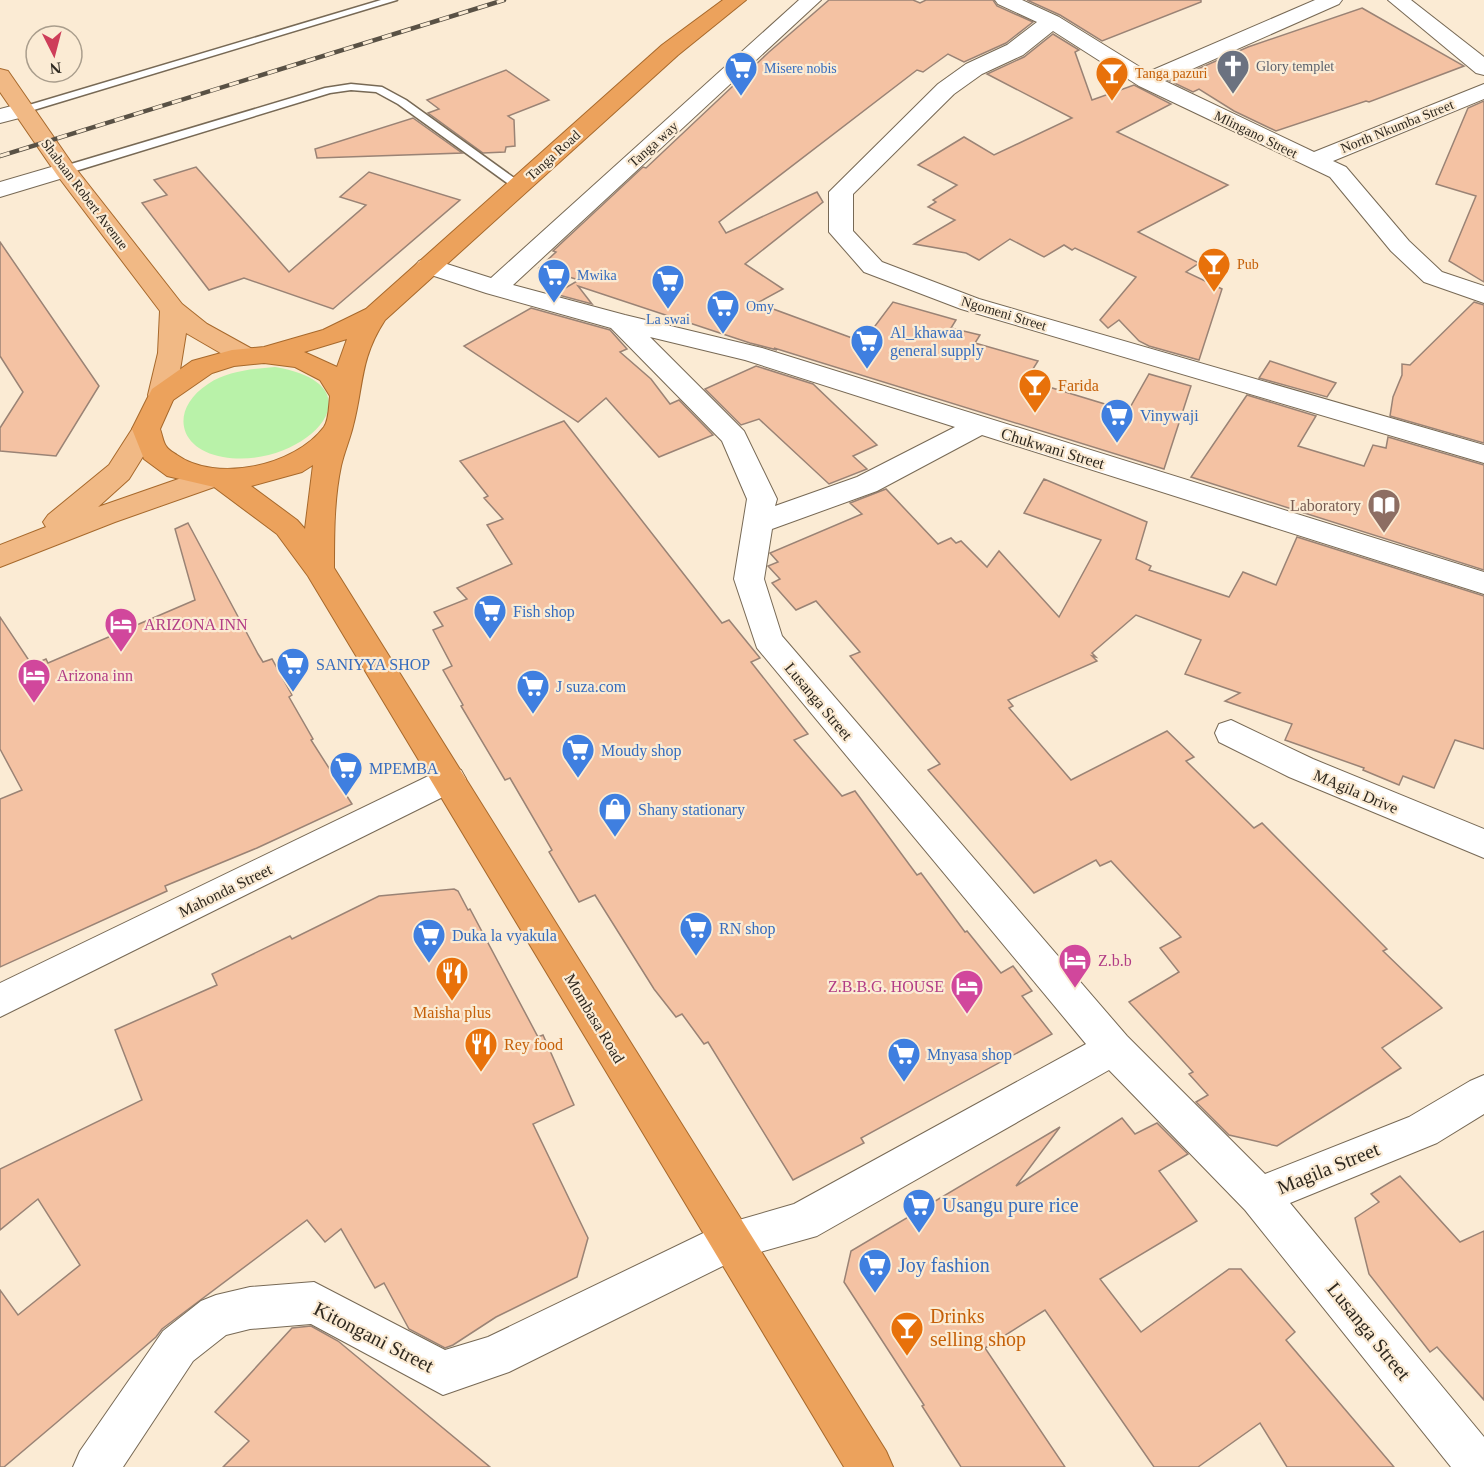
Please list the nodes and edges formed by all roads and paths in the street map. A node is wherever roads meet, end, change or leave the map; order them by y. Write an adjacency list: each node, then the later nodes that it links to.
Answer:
1 (392, 0): 12 (lane)
2 (736, 0): 15 (highway, Tanga Road)
3 (811, 0): 18 (street, Tanga way)
4 (1005, 0): 7 (street, Mlingano Street)
5 (1332, 0): 10 (street)
6 (1398, 0): 8 (street)
7 (1052, 21): 10 (street, Mlingano Street); 29 (street, Ngomeni Street)
8 (1484, 68)
9 (0, 76): 12 (main road, Shabaan Robert Avenue)
10 (1147, 81): 13 (street, Mlingano Street)
11 (1484, 91): 13 (street, North Nkumba Street)
12 (11, 113): 14 (main road, Shabaan Robert Avenue)
13 (1311, 161): 19 (street, Mlingano Street)
14 (65, 170): 15 (lane); 16 (street); 20 (main road, Shabaan Robert Avenue)
15 (518, 185): 17 (highway, Tanga Road)
16 (0, 190)
17 (428, 266): 18 (street, Chukwani Street); 21 (highway, Tanga Road)
18 (495, 288): 22 (street, Chukwani Street)
19 (1484, 295)
20 (173, 310): 23 (main road, Shabaan Robert Avenue); 24 (main road)
21 (375, 315): 23 (highway); 25 (highway)
22 (620, 322): 26 (street, Chukwani Street); 31 (street, Lusanga Street)
23 (254, 356): 24 (highway); 25 (highway)
24 (162, 394): 28 (highway)
25 (344, 396): 27 (highway)
26 (980, 425): 31 (street); 34 (street, Chukwani Street)
27 (339, 428): 30 (highway); 33 (highway)
28 (146, 429): 30 (highway); 32 (main road)
29 (1484, 454)
30 (216, 479): 32 (main road); 33 (highway, Mombasa Road)
31 (758, 523): 39 (street, Lusanga Street)
32 (11, 552)
33 (319, 568): 36 (highway, Mombasa Road)
34 (1484, 583)
35 (1231, 733): 37 (street, MAgila Drive)
36 (449, 780): 38 (street, Mahonda Street); 42 (highway, Mombasa Road)
37 (1484, 844)
38 (0, 1001)
39 (1113, 1048): 41 (street, Magila Street); 42 (street, Kitongani Street)
40 (1484, 1093): 41 (street, Magila Street)
41 (1259, 1196): 45 (street, Lusanga Street)
42 (733, 1240): 43 (street, Kitongani Street); 44 (highway, Mombasa Road)
43 (96, 1467)
44 (870, 1467)
45 (1480, 1467)

